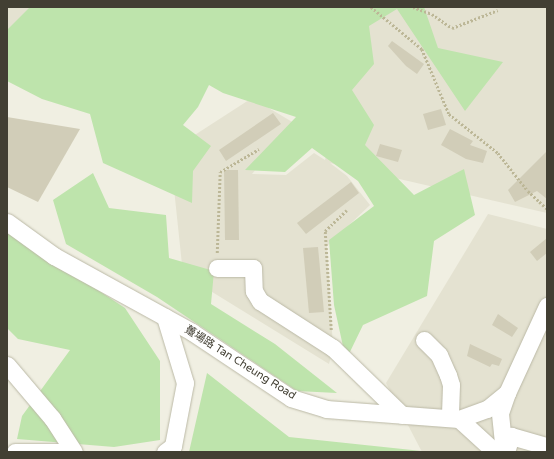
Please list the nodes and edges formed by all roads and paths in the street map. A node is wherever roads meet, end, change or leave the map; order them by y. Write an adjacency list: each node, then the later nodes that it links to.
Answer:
1 (371, 7): 5 (path)
2 (413, 7): 3 (path)
3 (498, 10)
4 (259, 149): 8 (path)
5 (547, 209)
6 (347, 210): 12 (path)
7 (7, 222): 10 (street)
8 (217, 268): 12 (street)
9 (547, 306): 14 (street)
10 (165, 317): 15 (street, 躉場路 Tan Cheung Road); 21 (street, 躉場路 Tan Cheung Road)
11 (424, 340): 16 (street)
12 (332, 348): 15 (street)
13 (7, 366): 20 (street)
14 (507, 393): 16 (street, 躉場路 Tan Cheung Road); 23 (street)
15 (402, 415): 16 (street, 躉場路 Tan Cheung Road)
16 (455, 419): 22 (street)
17 (547, 446): 23 (street)
18 (15, 452): 19 (street)
19 (61, 452)
20 (74, 452)
21 (166, 452)
22 (495, 452)
23 (505, 452)

